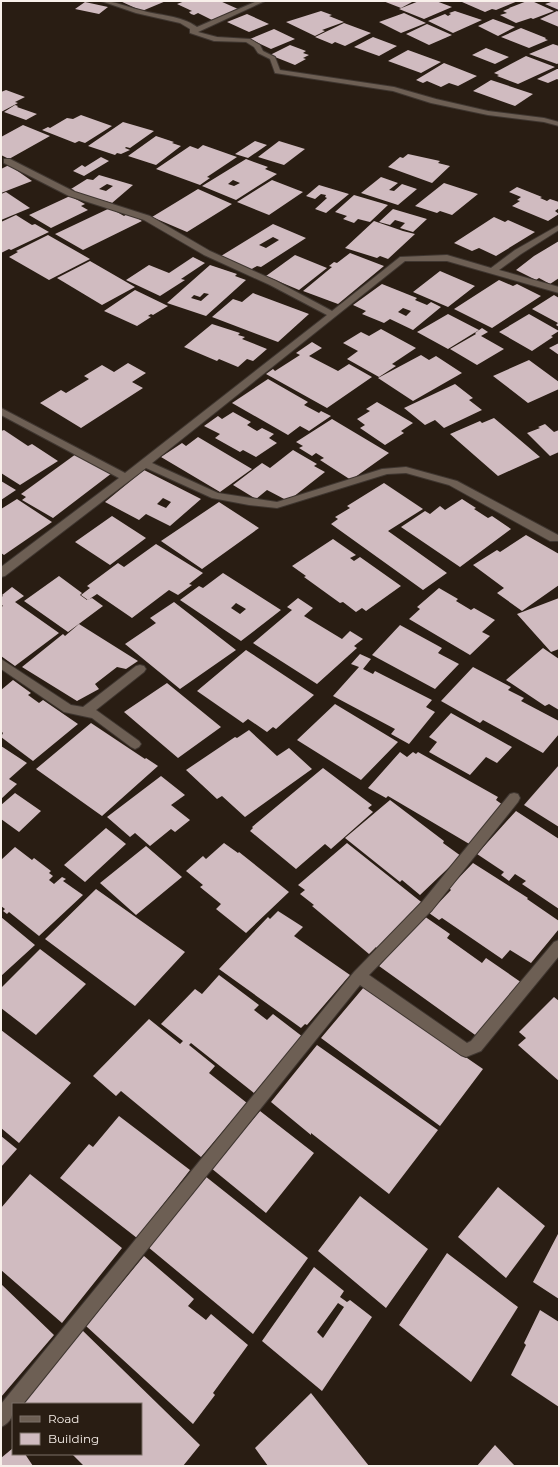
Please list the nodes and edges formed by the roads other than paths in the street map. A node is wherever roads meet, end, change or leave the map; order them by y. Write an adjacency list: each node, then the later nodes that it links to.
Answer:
1 (104, 1): 3 (street)
2 (262, 1): 3 (street)
3 (192, 32): 4 (street)
4 (559, 124)
5 (7, 161): 9 (street)
6 (559, 226): 7 (street)
7 (492, 271): 8 (street); 9 (street)
8 (559, 290)
9 (334, 315): 11 (street)
10 (1, 411): 12 (street)
11 (144, 463): 12 (street); 13 (street)
12 (126, 478): 14 (street)
13 (554, 538)
14 (1, 573)
15 (1, 663): 17 (street)
16 (140, 669): 17 (street)
17 (85, 712): 18 (street)
18 (135, 744)
19 (514, 798): 21 (street)
20 (559, 946): 21 (street)
21 (359, 976): 22 (street)
22 (13, 1403)
23 (12, 1404): 24 (street)
24 (1, 1418)

